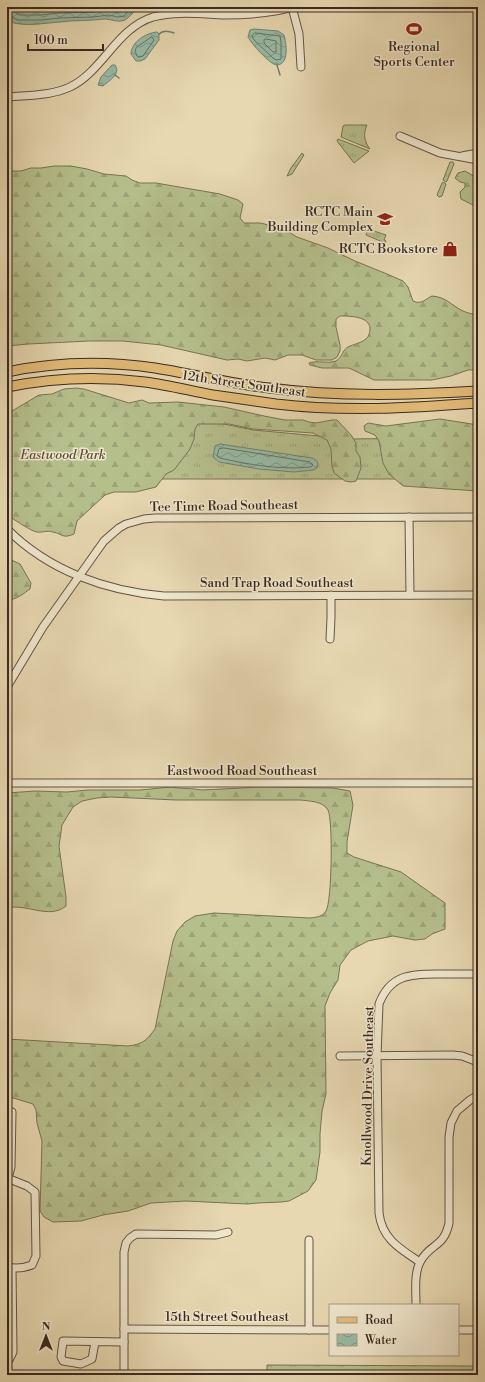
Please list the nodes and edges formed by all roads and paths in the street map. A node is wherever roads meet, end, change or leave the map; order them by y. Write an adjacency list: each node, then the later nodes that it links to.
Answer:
1 (292, 7): 2 (street); 4 (street)
2 (301, 67)
3 (7, 92): 4 (street)
4 (45, 94): 5 (street)
5 (7, 97)
6 (400, 136): 8 (street)
7 (478, 153): 8 (street)
8 (460, 157): 9 (street)
9 (478, 160)
10 (7, 372): 12 (main road, 12th Street Southeast)
11 (7, 387): 13 (main road, 12th Street Southeast)
12 (478, 391)
13 (478, 403)
14 (410, 517): 15 (street, Tee Time Road Southeast); 17 (street, Tee Time Road Southeast); 19 (street)
15 (478, 517)
16 (7, 529): 17 (street, Sand Trap Road Southeast)
17 (79, 577): 18 (street, Sand Trap Road Southeast); 22 (street, Tee Time Road Southeast)
18 (331, 595): 19 (street, Sand Trap Road Southeast); 21 (street)
19 (410, 595): 20 (street, Sand Trap Road Southeast)
20 (478, 595)
21 (330, 639)
22 (7, 687)
23 (478, 783): 24 (street, Eastwood Road Southeast)
24 (7, 784)
25 (478, 974): 27 (street, Knollwood Drive Southeast)
26 (340, 1056): 27 (street)
27 (378, 1056): 28 (street); 34 (street, Knollwood Drive Southeast)
28 (478, 1062)
29 (478, 1094): 34 (street)
30 (7, 1112): 31 (street)
31 (8, 1178): 35 (street)
32 (228, 1232): 38 (street)
33 (309, 1240): 39 (street)
34 (420, 1262): 36 (street)
35 (10, 1268): 37 (street)
36 (416, 1304)
37 (10, 1307): 45 (street)
38 (124, 1329): 39 (street, 15th Street Southeast); 44 (street)
39 (308, 1330): 40 (street, 15th Street Southeast)
40 (329, 1330)
41 (459, 1330): 42 (street)
42 (478, 1330)
43 (94, 1342): 43 (street); 44 (street)
44 (124, 1342): 46 (street)
45 (7, 1360)
46 (124, 1375)

